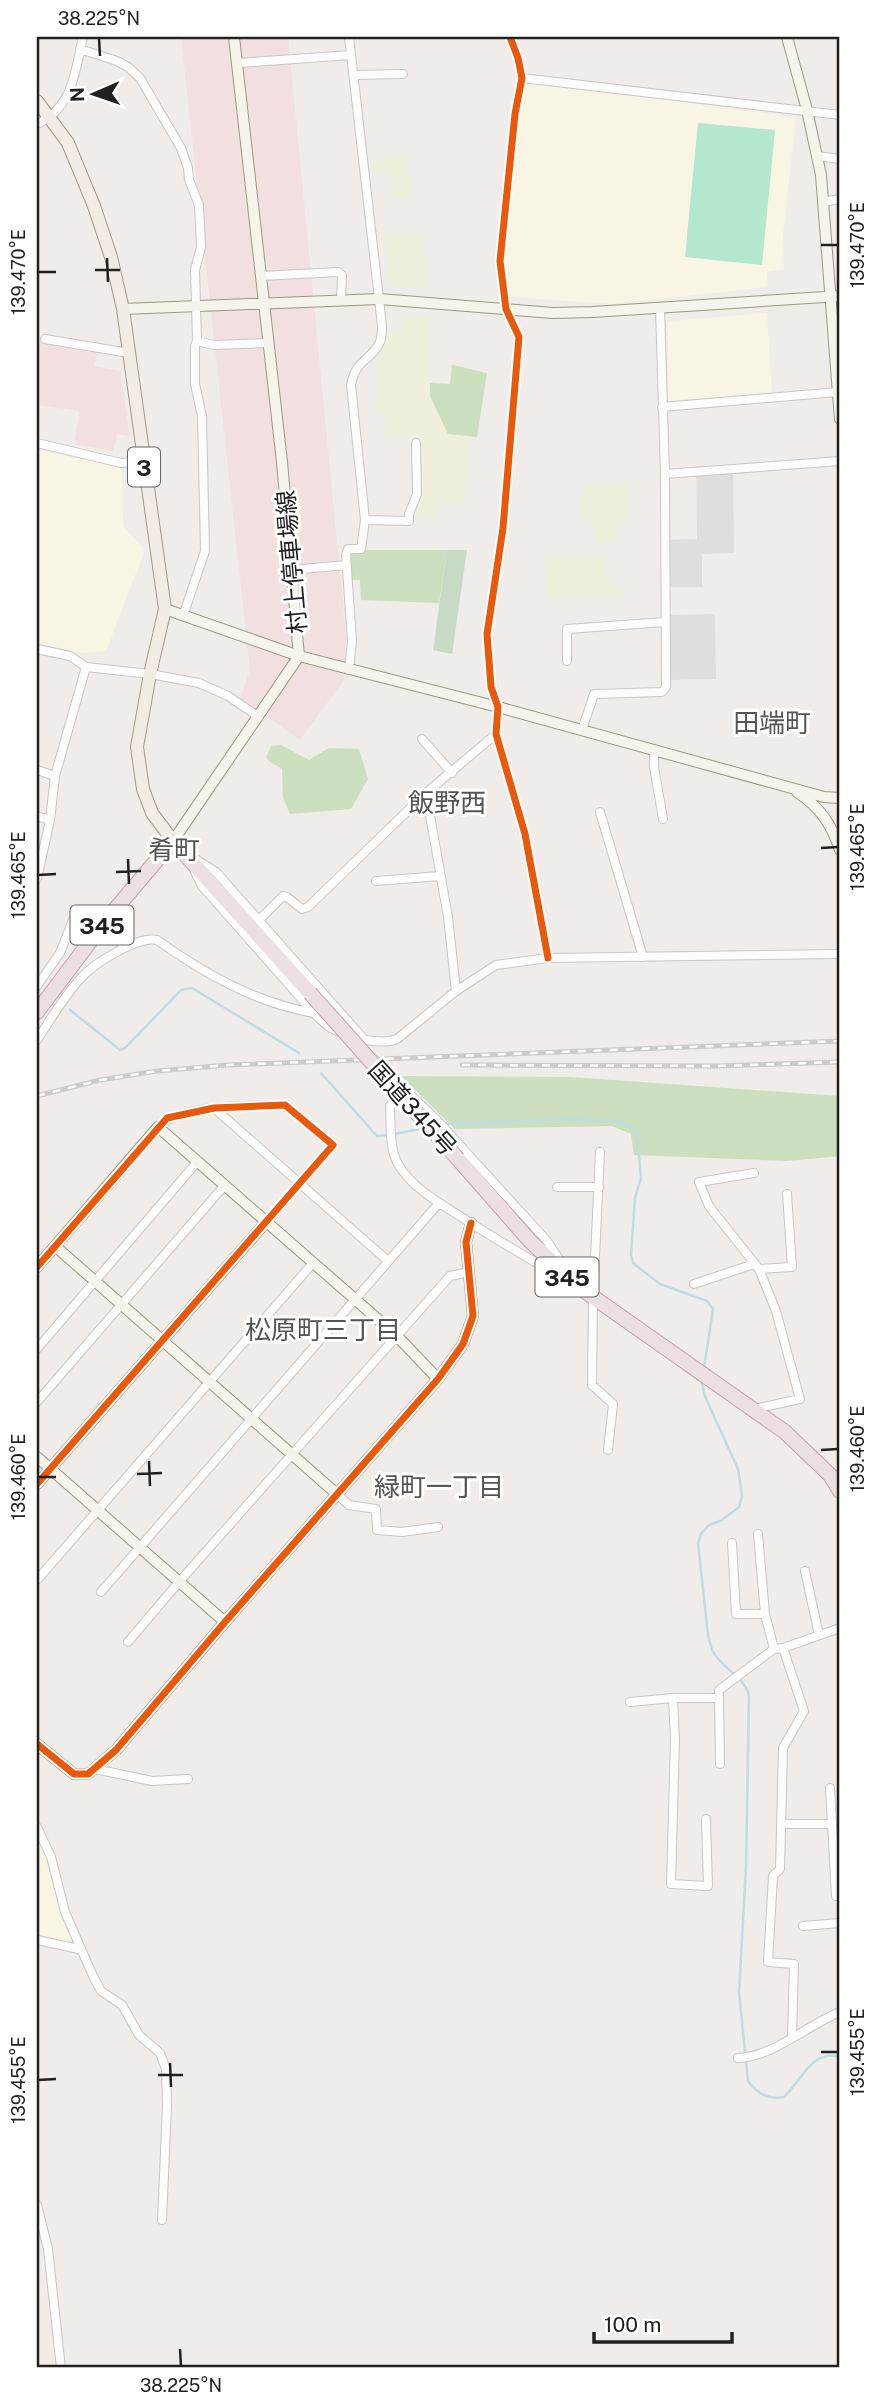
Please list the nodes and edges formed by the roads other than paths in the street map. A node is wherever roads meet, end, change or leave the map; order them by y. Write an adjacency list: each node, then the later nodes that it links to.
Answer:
1 (83, 37): 6 (street)
2 (234, 37): 8 (street, 村上停車場線)
3 (349, 37): 7 (street)
4 (510, 37): 11 (street)
5 (787, 37): 13 (street)
6 (80, 49): 15 (street); 26 (street)
7 (351, 55): 8 (street); 10 (street)
8 (238, 63): 21 (street, 村上停車場線)
9 (402, 74): 10 (street)
10 (354, 75): 24 (street)
11 (522, 78): 13 (street); 29 (street)
12 (37, 101): 15 (main road, 3)
13 (807, 110): 14 (street); 17 (street)
14 (840, 115)
15 (51, 118): 16 (street); 28 (main road, 3)
16 (37, 124)
17 (817, 156): 18 (street); 20 (street)
18 (840, 159)
19 (840, 199): 20 (street)
20 (822, 202): 22 (street)
21 (261, 276): 23 (street); 25 (street, 村上停車場線)
22 (835, 297): 27 (street); 34 (street)
23 (341, 299): 24 (street); 25 (street)
24 (379, 299): 29 (street); 42 (street)
25 (264, 303): 26 (street); 32 (street, 村上停車場線)
26 (197, 306): 28 (street); 31 (street)
27 (660, 308): 29 (street); 35 (street)
28 (123, 309): 33 (main road, 3)
29 (506, 309): 54 (street)
30 (45, 339): 33 (street)
31 (197, 341): 32 (street); 46 (street)
32 (268, 343): 44 (street, 村上停車場線)
33 (128, 353): 39 (main road, 3)
34 (838, 392): 35 (street); 36 (street)
35 (662, 407): 41 (street)
36 (840, 419)
37 (37, 443): 39 (street)
38 (416, 443): 42 (street)
39 (142, 461): 45 (main road, 3)
40 (840, 461): 41 (street)
41 (664, 474): 47 (street)
42 (365, 520): 43 (street)
43 (346, 565): 44 (street); 52 (street)
44 (291, 570): 49 (street, 村上停車場線)
45 (165, 609): 46 (street); 53 (main road, 3)
46 (183, 616): 49 (street)
47 (665, 622): 50 (street); 56 (street)
48 (37, 649): 51 (street)
49 (299, 656): 52 (street, 村上停車場線); 55 (street)
50 (567, 662)
51 (86, 667): 53 (street); 62 (street)
52 (349, 670): 54 (street, 村上停車場線)
53 (150, 674): 55 (street); 70 (main road, 3)
54 (498, 707): 56 (street, 村上停車場線); 57 (street)
55 (258, 717): 70 (street)
56 (582, 730): 59 (street, 村上停車場線)
57 (496, 734): 61 (street); 82 (street)
58 (422, 739): 61 (street)
59 (654, 750): 63 (street, 村上停車場線); 68 (street)
60 (37, 771): 62 (street)
61 (452, 773): 64 (street)
62 (55, 776): 69 (street)
63 (792, 788): 65 (street, 村上停車場線); 71 (street)
64 (426, 793): 74 (street); 78 (street)
65 (840, 798)
66 (600, 813): 81 (street)
67 (37, 816): 69 (street)
68 (663, 819)
69 (50, 820): 73 (street)
70 (173, 841): 72 (highway, 国道345号 / 345); 77 (highway, 345)
71 (840, 850)
72 (186, 853): 78 (street); 87 (street); 111 (highway, 国道345号 / 345, bridge)
73 (39, 860): 75 (street)
74 (440, 876): 76 (street); 85 (street)
75 (37, 879)
76 (376, 881)
77 (107, 919): 79 (street); 83 (street); 86 (highway, 345)
78 (259, 920): 88 (street)
79 (124, 948): 87 (street); 89 (street)
80 (840, 954): 81 (street)
81 (643, 957): 82 (street)
82 (548, 958): 85 (street)
83 (40, 974): 84 (street)
84 (37, 986)
85 (456, 991): 88 (street)
86 (37, 1012)
87 (314, 1013): 88 (street)
88 (364, 1039)
89 (37, 1040)
90 (214, 1108): 91 (street); 95 (street); 95 (street)
91 (158, 1127): 93 (street); 103 (street)
92 (600, 1152): 98 (street)
93 (197, 1162): 96 (street); 109 (street)
94 (754, 1173): 106 (street)
95 (299, 1184): 101 (street); 104 (street)
96 (224, 1186): 101 (street); 114 (street)
97 (557, 1187): 98 (street)
98 (599, 1187): 112 (street)
99 (786, 1194): 106 (street)
100 (439, 1203): 102 (street); 104 (street); 111 (street)
101 (266, 1222): 105 (street); 116 (street)
102 (471, 1223): 108 (street); 111 (street)
103 (55, 1247): 107 (street); 109 (street)
104 (388, 1261): 113 (street)
105 (313, 1263): 113 (street); 119 (street)
106 (757, 1266): 110 (street); 121 (street)
107 (37, 1267)
108 (469, 1272): 115 (street); 118 (street)
109 (95, 1281): 114 (street); 117 (street)
110 (694, 1284)
111 (576, 1286): 112 (highway, 国道345号 / 345)
112 (593, 1299): 121 (highway, 国道345号 / 345); 123 (street)
113 (354, 1300): 115 (street); 122 (street)
114 (121, 1304): 116 (street); 120 (street)
115 (397, 1336): 118 (street); 124 (street)
116 (162, 1340): 119 (street); 126 (street)
117 (37, 1349)
118 (438, 1380): 130 (street)
119 (208, 1381): 122 (street); 131 (street)
120 (37, 1402)
121 (754, 1409): 127 (highway, 国道345号 / 345)
122 (251, 1419): 124 (street); 135 (street)
123 (608, 1450)
124 (292, 1454): 130 (street); 138 (street)
125 (37, 1457): 126 (street)
126 (50, 1469): 128 (street); 131 (street)
127 (835, 1471): 129 (highway, 国道345号 / 345)
128 (37, 1484)
129 (840, 1492)
130 (338, 1494): 132 (street); 141 (street)
131 (98, 1510): 135 (street); 137 (street)
132 (438, 1527)
133 (758, 1534): 140 (street)
134 (732, 1543): 140 (street)
135 (140, 1547): 138 (street); 139 (street)
136 (805, 1571): 143 (street)
137 (37, 1580)
138 (179, 1581): 141 (street); 144 (street)
139 (101, 1592)
140 (765, 1614): 145 (street)
141 (225, 1622): 151 (street)
142 (840, 1628): 143 (street)
143 (819, 1635): 145 (street)
144 (128, 1642)
145 (779, 1649): 147 (street); 155 (street)
146 (673, 1698): 147 (street); 148 (street); 154 (street)
147 (719, 1698): 150 (street)
148 (630, 1702)
149 (37, 1744): 151 (street)
150 (720, 1764)
151 (94, 1769): 152 (street)
152 (188, 1779)
153 (831, 1788): 156 (street)
154 (706, 1819)
155 (782, 1824): 156 (street); 164 (street)
156 (832, 1824): 158 (street)
157 (37, 1827): 162 (street)
158 (836, 1896)
159 (840, 1923): 160 (street)
160 (803, 1926)
161 (37, 1940): 162 (street)
162 (79, 1949): 167 (street)
163 (840, 2012): 164 (street)
164 (792, 2037): 165 (street)
165 (738, 2058)
166 (37, 2205): 168 (street)
167 (162, 2220)
168 (61, 2368)

